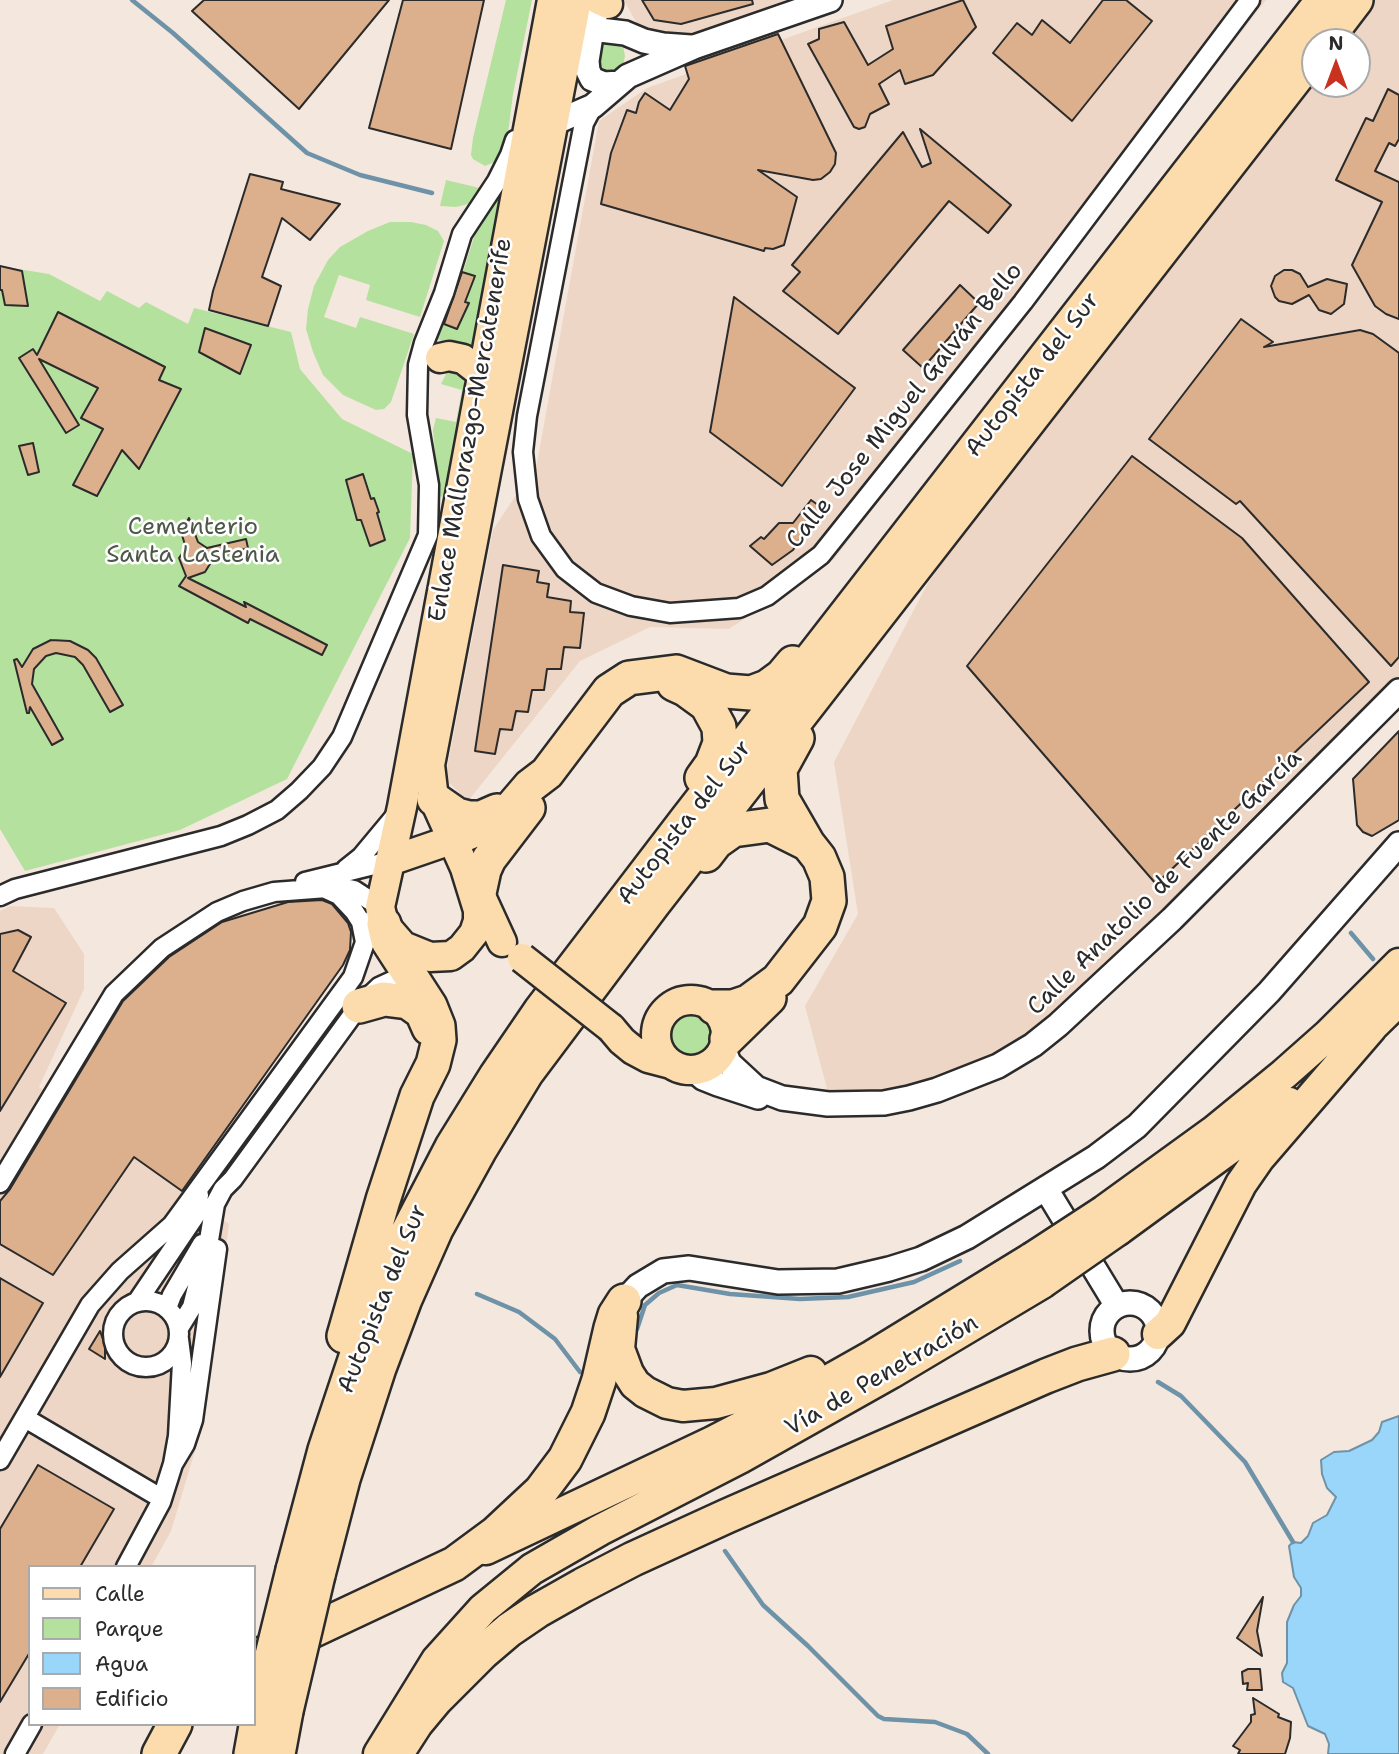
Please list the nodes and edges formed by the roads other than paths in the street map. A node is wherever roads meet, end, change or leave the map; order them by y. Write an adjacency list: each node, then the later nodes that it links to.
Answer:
1 (552, 0): 15 (main road, Enlace Mallorazgo-Mercatenerife)
2 (577, 0): 15 (main road, Enlace Mallorazgo-Mercatenerife)
3 (830, 0): 11 (street)
4 (1250, 0): 14 (street, Calle Jose Miguel Galván Bello)
5 (1324, 0): 18 (highway, Autopista del Sur)
6 (1356, 0): 8 (highway)
7 (605, 1): 9 (street); 10 (street)
8 (1335, 28)
9 (593, 31): 10 (street); 13 (street)
10 (625, 33): 11 (street); 13 (street)
11 (694, 47): 13 (street)
12 (1301, 71): 20 (highway, Autopista del Sur)
13 (624, 79): 14 (street)
14 (593, 106): 15 (street)
15 (541, 123): 16 (street); 17 (main road, Enlace Mallorazgo-Mercatenerife); 23 (main road, Enlace Mallorazgo-Mercatenerife)
16 (432, 350): 17 (main road); 33 (street)
17 (481, 373): 23 (main road, Enlace Mallorazgo-Mercatenerife)
18 (828, 639): 19 (highway); 25 (highway, Autopista del Sur)
19 (657, 674): 22 (highway); 25 (highway)
20 (832, 674): 26 (highway); 34 (highway, Autopista del Sur)
21 (1399, 691): 50 (street, Calle Anatolio de Fuente García)
22 (547, 773): 24 (highway); 30 (highway)
23 (418, 803): 24 (highway); 28 (main road, Enlace Mallorazgo-Mercatenerife); 29 (street); 30 (main road, Enlace Mallorazgo-Mercatenerife)
24 (512, 805): 30 (highway)
25 (687, 819): 68 (highway, Autopista del Sur)
26 (808, 844): 34 (highway); 40 (highway)
27 (1399, 844): 54 (street)
28 (390, 861): 29 (street); 30 (main road); 35 (main road)
29 (343, 871): 32 (street)
30 (468, 878): 36 (main road, Enlace Mallorazgo-Mercatenerife); 37 (main road)
31 (323, 888): 32 (street); 35 (street); 35 (street)
32 (274, 892): 52 (street)
33 (0, 896)
34 (653, 904): 75 (highway, Autopista del Sur)
35 (377, 925): 37 (main road); 39 (highway); 53 (street)
36 (512, 950): 37 (main road); 45 (main road, bridge)
37 (451, 956): 39 (street)
38 (1399, 964): 55 (highway, Vía de Penetración)
39 (408, 973): 42 (street); 49 (highway)
40 (778, 980): 43 (highway); 47 (highway)
41 (1399, 1000): 46 (highway, Vía de Penetración)
42 (359, 1006): 49 (highway); 51 (street)
43 (715, 1007): 44 (main road); 47 (main road)
44 (658, 1022): 45 (main road); 48 (main road)
45 (611, 1028): 48 (main road)
46 (1371, 1028): 55 (highway, Vía de Penetración); 65 (highway)
47 (725, 1044): 48 (main road); 50 (street, Calle Anatolio de Fuente García)
48 (682, 1067): 50 (street, Calle Anatolio de Fuente García)
49 (422, 1085): 68 (highway)
50 (782, 1098)
51 (233, 1179): 57 (street); 70 (street)
52 (0, 1183)
53 (201, 1188): 56 (street); 60 (street)
54 (1046, 1189): 59 (street); 61 (street)
55 (1111, 1221): 58 (highway, Vía de Penetración, bridge)
56 (172, 1225): 60 (street); 67 (street)
57 (210, 1227): 63 (street); 64 (street)
58 (1037, 1270): 62 (highway, Vía de Penetración); 84 (highway, Vía de Penetración)
59 (624, 1301): 62 (highway); 73 (highway)
60 (132, 1304): 63 (street); 64 (street)
61 (1117, 1306): 65 (street); 66 (street)
62 (953, 1307): 73 (highway, Vía de Penetración)
63 (167, 1308): 64 (street)
64 (179, 1334): 70 (street)
65 (1158, 1334): 66 (street)
66 (1114, 1354): 85 (highway)
67 (25, 1418): 69 (street); 71 (street)
68 (325, 1450): 75 (highway, Autopista del Sur)
69 (0, 1460)
70 (169, 1464): 71 (street); 72 (street)
71 (154, 1494): 72 (street)
72 (146, 1530): 74 (street)
73 (454, 1564): 76 (highway)
74 (127, 1565)
75 (306, 1573): 77 (highway, Autopista del Sur, bridge)
76 (256, 1657)
77 (273, 1707): 82 (highway, Autopista del Sur); 83 (highway, Autopista del Sur)
78 (31, 1726): 80 (street)
79 (174, 1726): 81 (highway)
80 (15, 1754)
81 (159, 1754)
82 (251, 1754)
83 (278, 1754)
84 (379, 1754)
85 (396, 1754)

